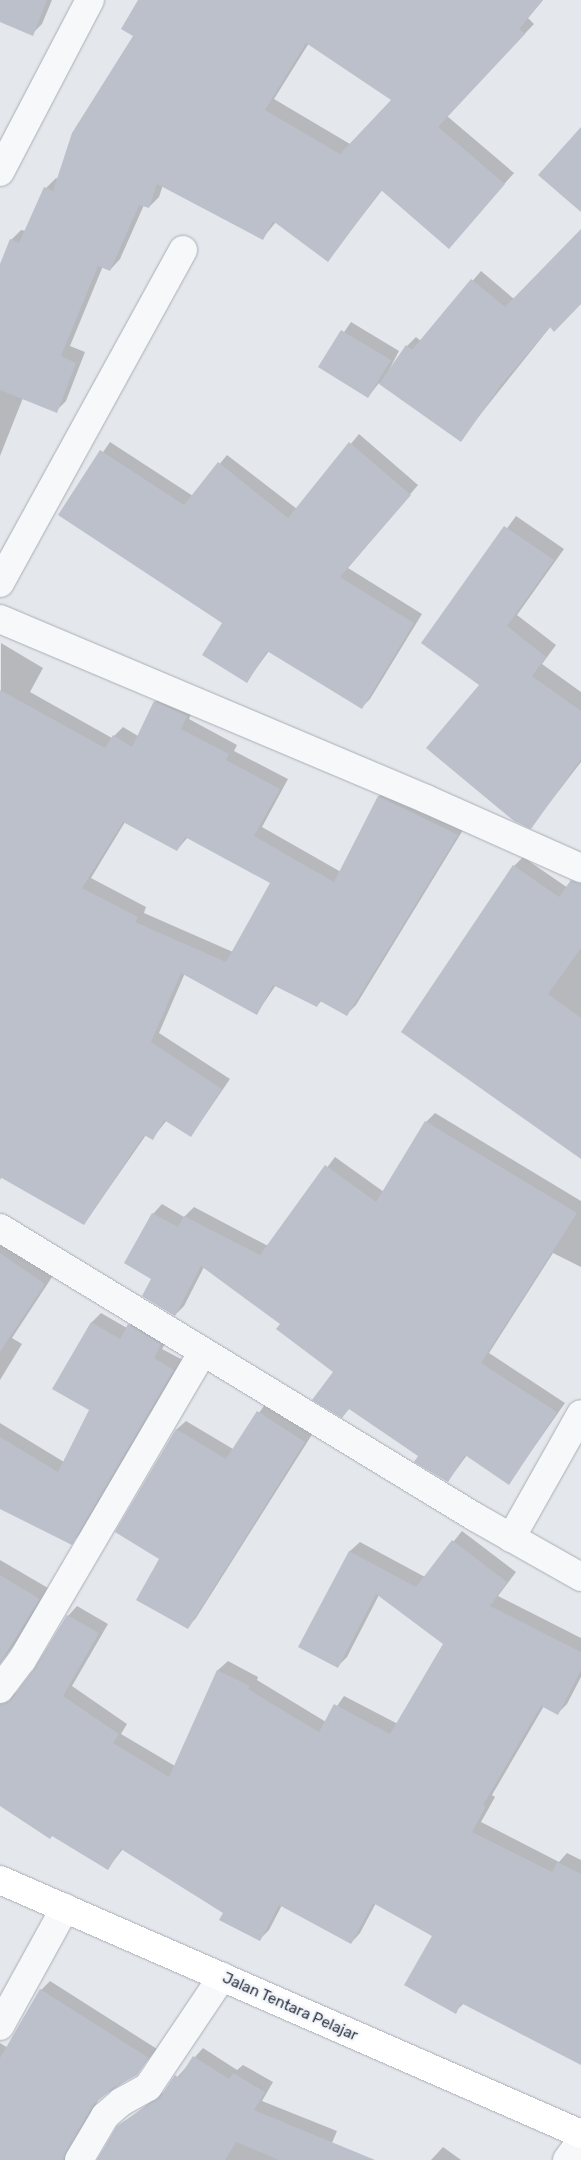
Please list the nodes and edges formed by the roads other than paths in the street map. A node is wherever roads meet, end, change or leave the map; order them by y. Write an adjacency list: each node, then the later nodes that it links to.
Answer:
1 (90, 0): 2 (street)
2 (2, 165)
3 (183, 250): 4 (street)
4 (0, 583)
5 (0, 619): 6 (street)
6 (581, 868)
7 (0, 1228): 8 (street)
8 (203, 1352): 10 (street); 12 (street)
9 (581, 1414): 10 (street)
10 (511, 1538): 11 (street)
11 (581, 1577)
12 (0, 1688)
13 (0, 1880): 14 (highway, Jalan Tentara Pelajar)
14 (65, 1908): 15 (highway, Jalan Tentara Pelajar); 16 (street)
15 (222, 1977): 17 (highway, Jalan Tentara Pelajar); 19 (street)
16 (0, 2026)
17 (581, 2134)
18 (581, 2141): 20 (street)
19 (79, 2160)
20 (567, 2160)

